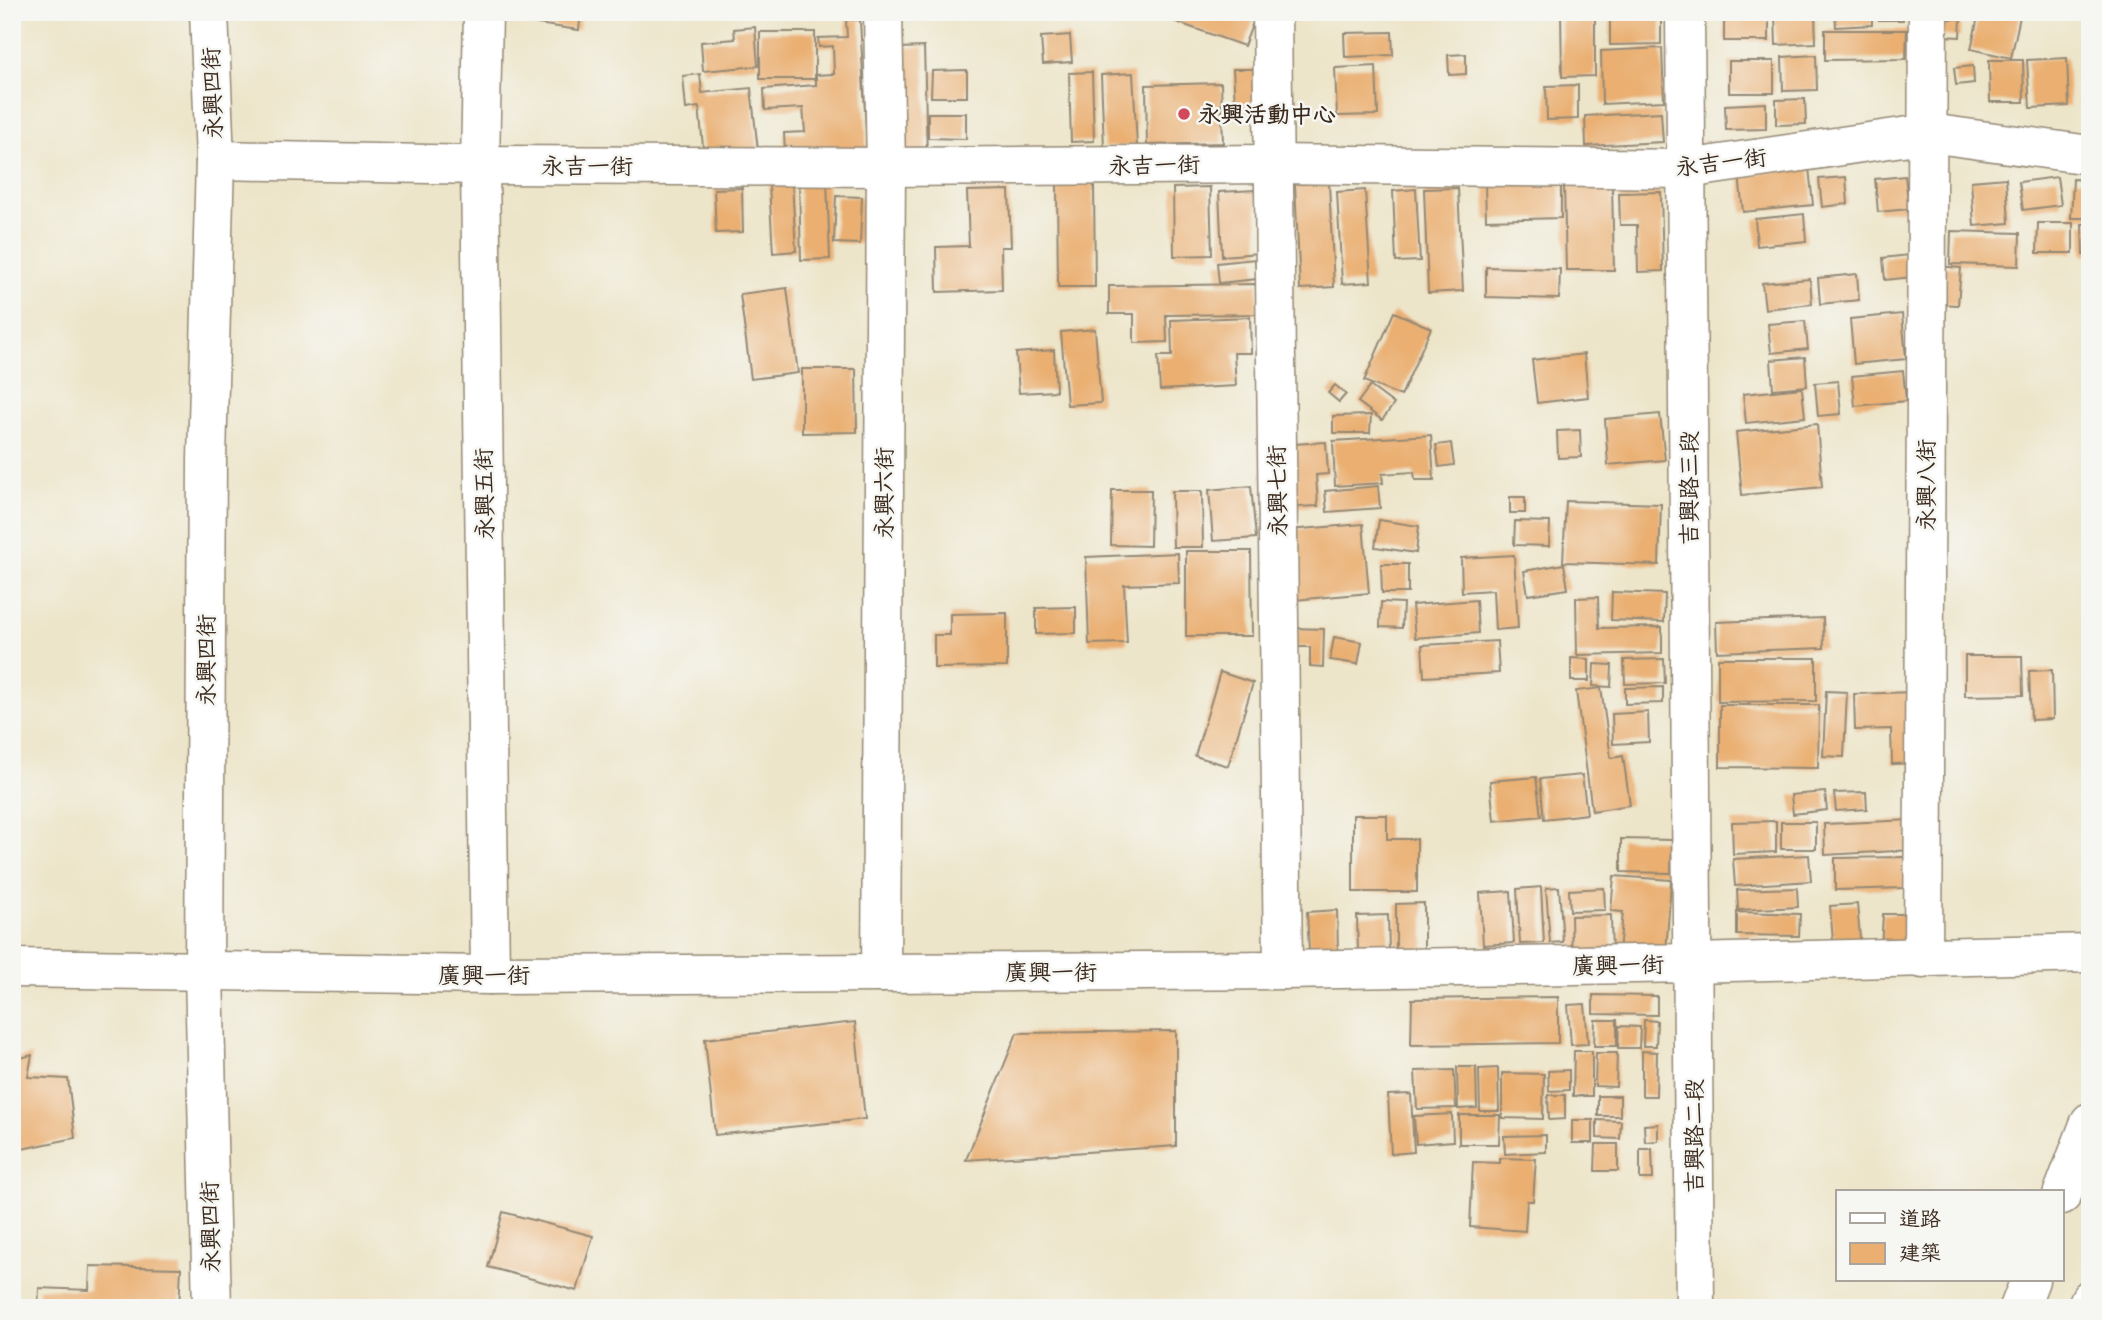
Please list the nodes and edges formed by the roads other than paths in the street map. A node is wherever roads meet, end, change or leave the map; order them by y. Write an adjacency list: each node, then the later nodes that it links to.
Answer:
1 (209, 12): 9 (street, 永興四街)
2 (483, 12): 11 (street, 永興五街)
3 (883, 12): 12 (street, 永興六街)
4 (1272, 12): 10 (street, 永興七街)
5 (1685, 12): 13 (street, 吉興路三段)
6 (1928, 12): 7 (street, 永興八街)
7 (1929, 134): 8 (street, 永吉一街); 13 (street, 永吉一街); 15 (street, 永興八街)
8 (2090, 155)
9 (215, 160): 11 (street, 永吉一街); 19 (street, 永興四街)
10 (1273, 164): 12 (street, 永吉一街); 13 (street, 永吉一街); 18 (street, 永興七街)
11 (480, 166): 12 (street, 永吉一街); 21 (street, 永興五街)
12 (886, 167): 20 (street, 永興六街)
13 (1687, 169): 16 (street, 吉興路三段)
14 (2090, 953): 15 (street, 廣興一街)
15 (1923, 959): 16 (street, 廣興一街)
16 (1692, 963): 18 (street, 廣興一街); 27 (street, 吉興路二段)
17 (12, 968): 19 (street, 廣興一街)
18 (1283, 970): 20 (street, 廣興一街)
19 (204, 971): 21 (street, 廣興一街); 26 (street, 永興四街)
20 (881, 973): 21 (street, 廣興一街)
21 (490, 975)
22 (2090, 1122): 23 (street)
23 (2064, 1190)
24 (2028, 1282): 28 (street)
25 (2090, 1299): 29 (street)
26 (212, 1308)
27 (1695, 1308)
28 (2019, 1308)
29 (2086, 1308)

